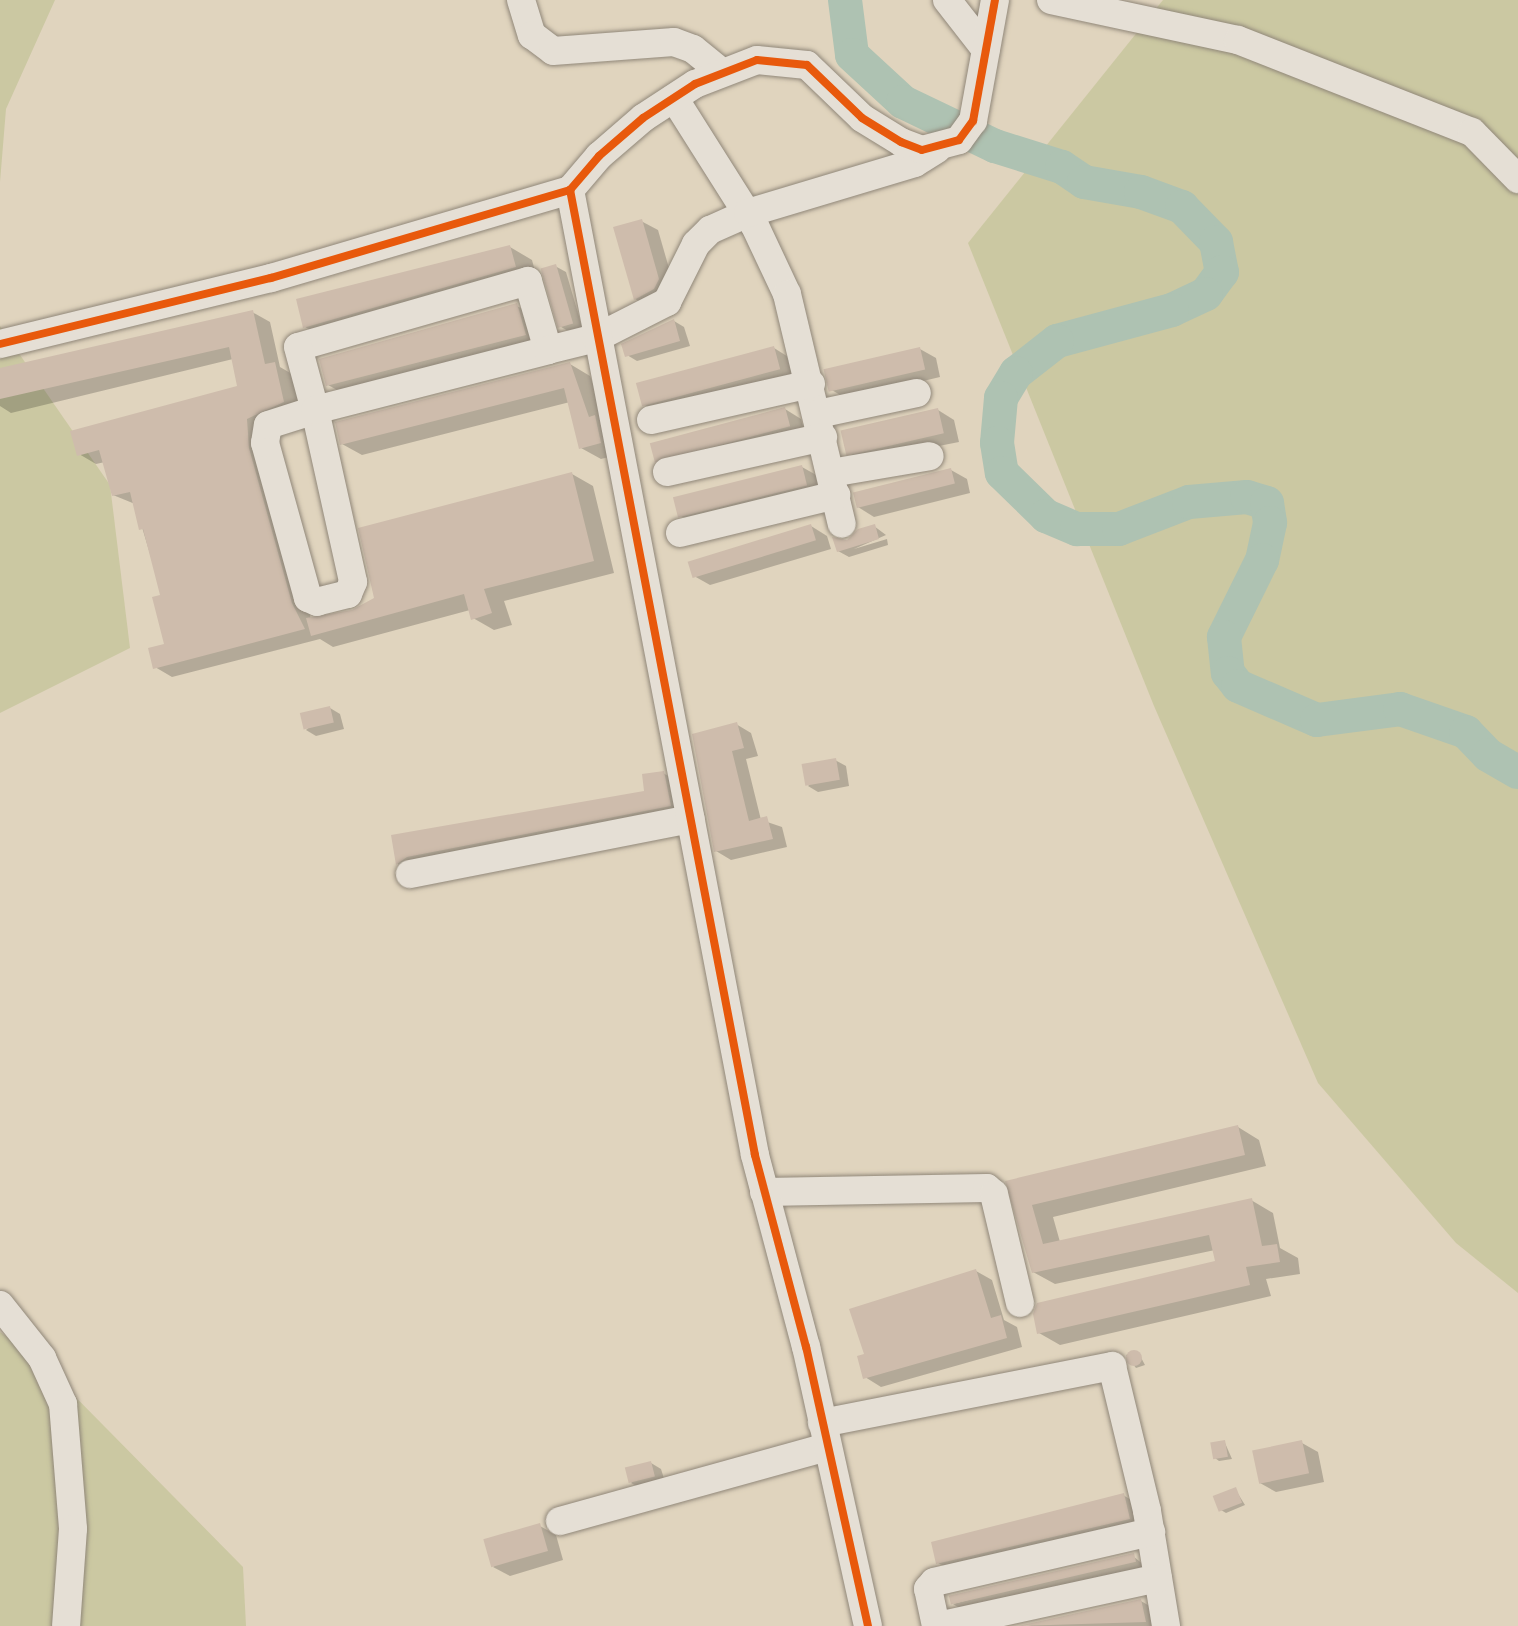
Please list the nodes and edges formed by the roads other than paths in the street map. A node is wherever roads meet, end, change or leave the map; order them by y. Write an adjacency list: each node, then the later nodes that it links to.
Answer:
1 (521, 0): 7 (street)
2 (947, 0): 6 (street)
3 (995, 0): 6 (street)
4 (1051, 0): 5 (street)
5 (1101, 4): 10 (street)
6 (986, 50): 9 (street)
7 (721, 72): 8 (street); 9 (street)
8 (674, 98): 11 (street); 12 (street)
9 (956, 136): 12 (street)
10 (1518, 179)
11 (570, 190): 13 (street); 14 (street)
12 (748, 213): 13 (street); 16 (street)
13 (596, 338): 15 (street); 26 (street)
14 (0, 344)
15 (548, 350): 18 (street); 18 (street)
16 (811, 384): 19 (street); 20 (street)
17 (917, 393): 20 (street)
18 (315, 410): 18 (street)
19 (651, 420)
20 (820, 426): 22 (street); 23 (street)
21 (930, 456): 23 (street)
22 (667, 472)
23 (833, 484): 24 (street); 25 (street)
24 (842, 524)
25 (680, 533)
26 (691, 819): 27 (street); 28 (street)
27 (410, 874)
28 (764, 1192): 29 (street); 31 (street)
29 (1020, 1303)
30 (0, 1305): 35 (street)
31 (824, 1435): 32 (street); 33 (street); 36 (street)
32 (560, 1521)
33 (1151, 1532): 34 (street); 37 (street)
34 (1158, 1578): 37 (street); 38 (street)
35 (66, 1626)
36 (868, 1626)
37 (937, 1626)
38 (1166, 1626)

